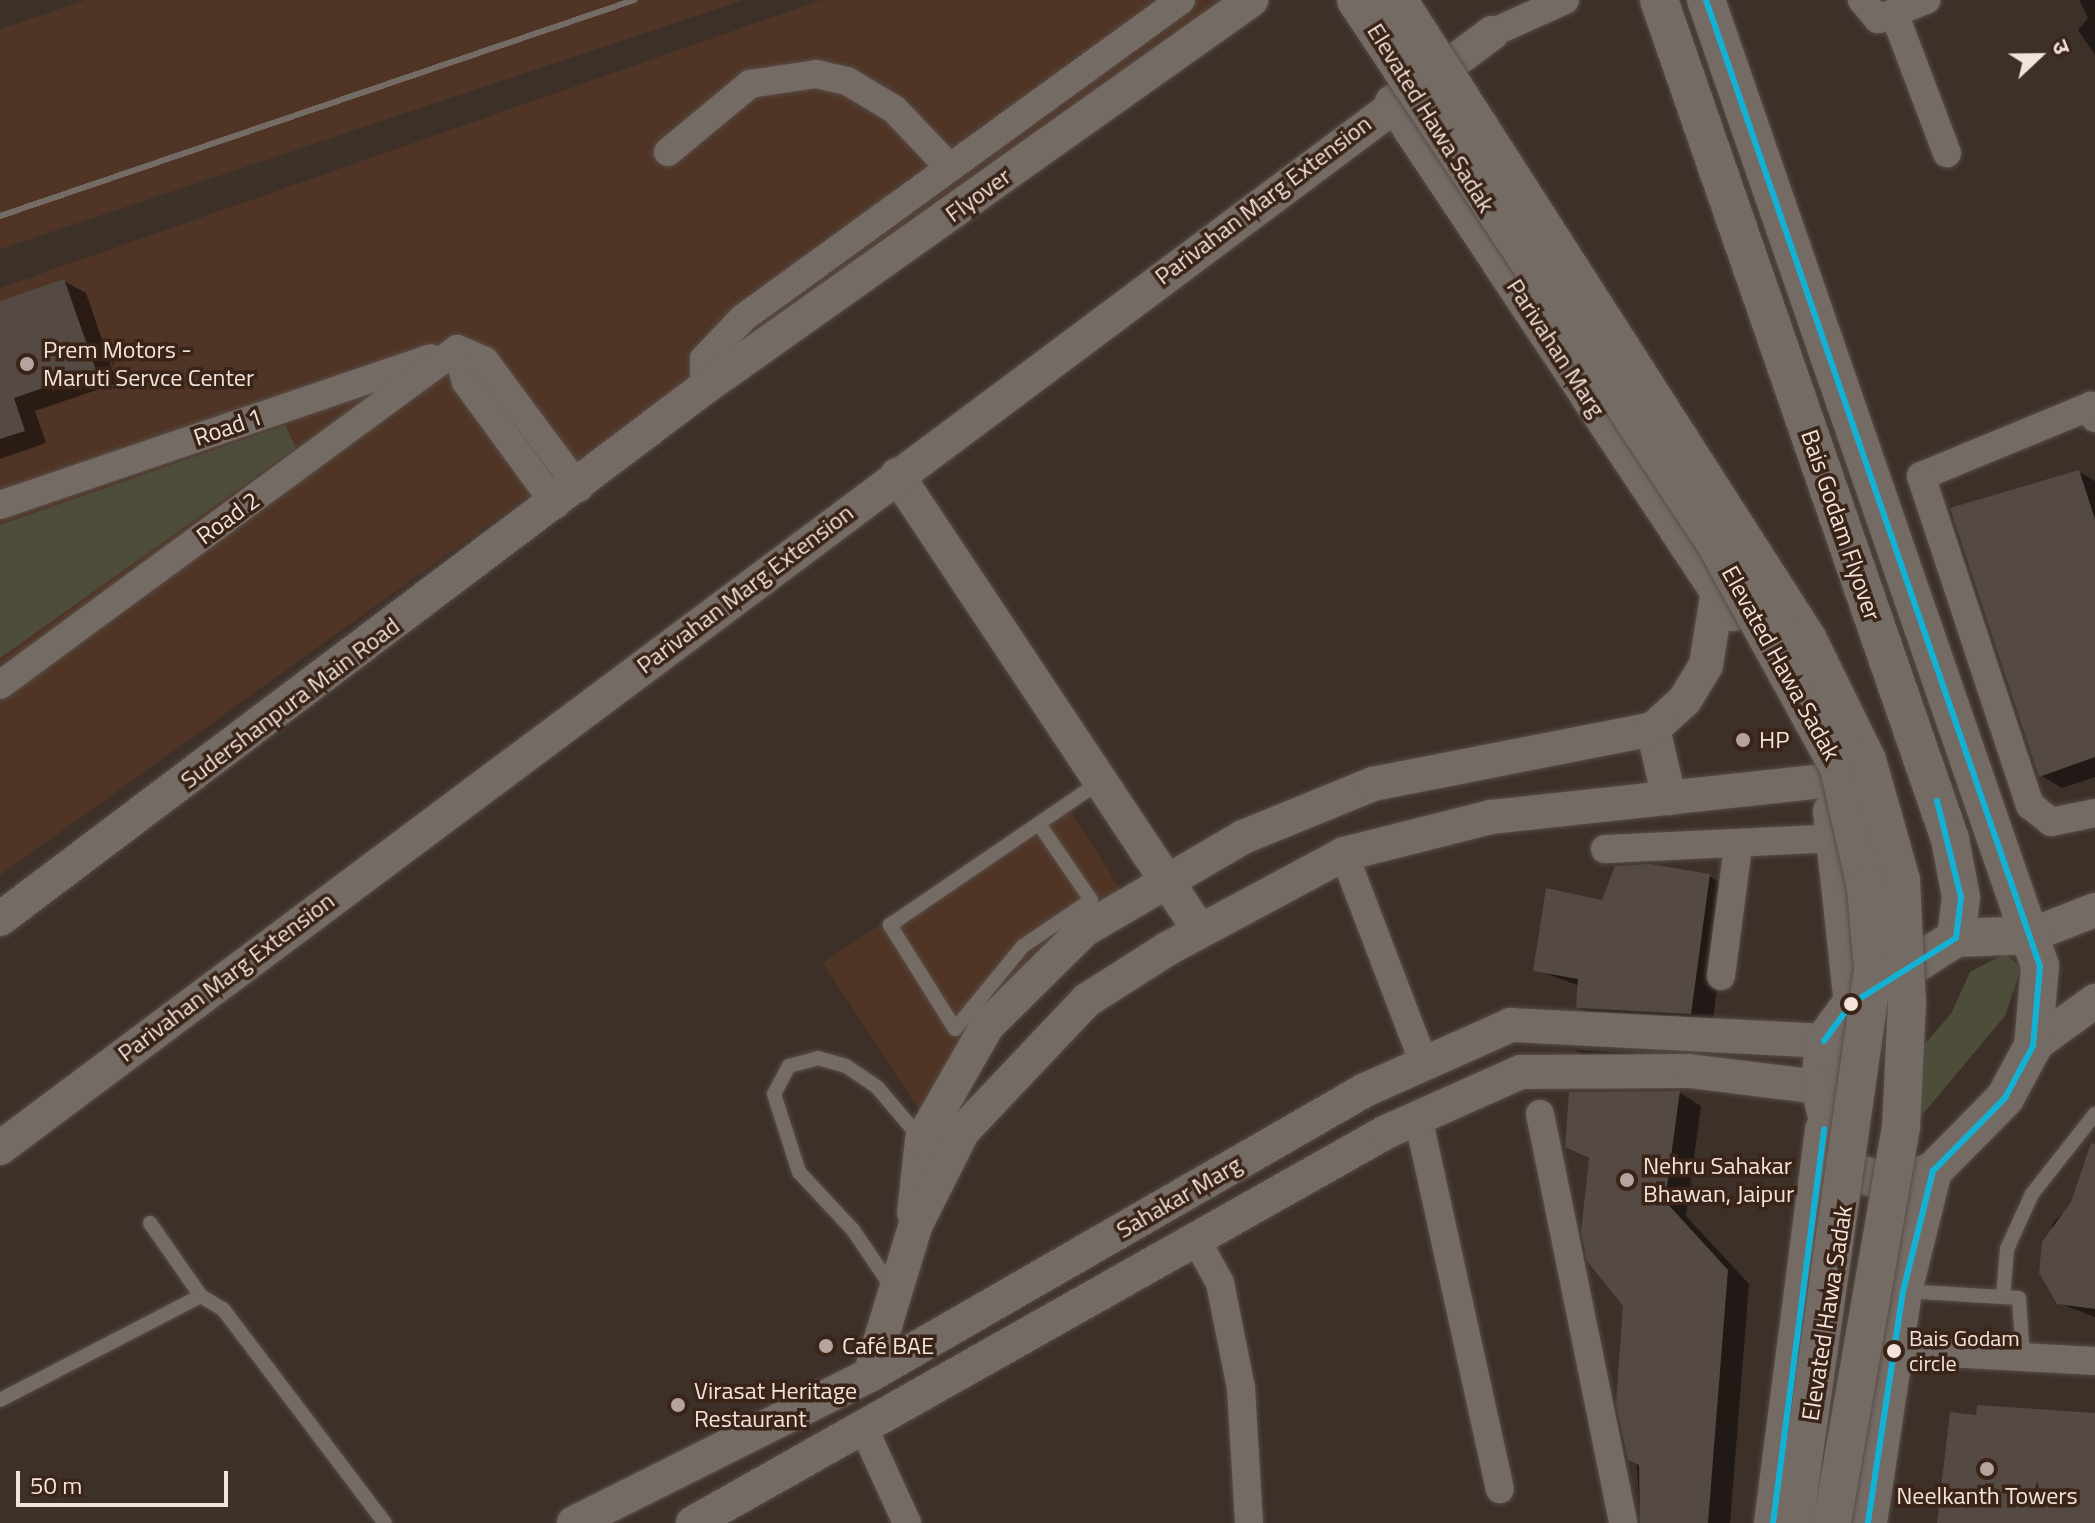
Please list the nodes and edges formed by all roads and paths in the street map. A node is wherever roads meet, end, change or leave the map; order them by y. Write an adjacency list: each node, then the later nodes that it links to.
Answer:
1 (1181, 0): 16 (street)
2 (1251, 0): 18 (street, Flyover)
3 (1356, 0): 76 (main road, Elevated Hawa Sadak, bridge)
4 (1398, 0): 77 (main road, Elevated Hawa Sadak, bridge)
5 (1525, 0): 12 (street)
6 (1565, 0): 12 (street)
7 (1659, 0): 40 (main road, Bais Godam Flyover)
8 (1706, 0): 39 (main road, Bais Godam Flyover)
9 (1862, 0): 11 (street)
10 (1926, 0): 11 (street)
11 (1894, 13): 15 (street)
12 (1492, 33): 13 (street, Parivahan Marg Extension)
13 (1392, 102): 20 (street, Parivahan Marg Extension); 23 (street, Parivahan Marg)
14 (668, 152): 16 (street)
15 (1947, 153)
16 (950, 168): 18 (street)
17 (457, 349): 21 (street); 22 (street, Road 1); 24 (street, Road 2)
18 (704, 388): 21 (street, Sudershanpura Main Road)
19 (2095, 418): 29 (street)
20 (897, 475): 26 (street); 53 (street, Parivahan Marg Extension)
21 (568, 496): 37 (street, Sudershanpura Main Road)
22 (0, 505)
23 (1717, 596): 25 (street); 27 (street)
24 (0, 685)
25 (1653, 729): 28 (street); 35 (street)
26 (1101, 781): 30 (lane); 35 (street)
27 (1821, 781): 28 (street); 31 (street)
28 (1669, 798): 34 (street)
29 (2095, 813)
30 (1039, 824): 30 (lane)
31 (1838, 838): 32 (street); 43 (street)
32 (1738, 846): 33 (street); 41 (street)
33 (1605, 849)
34 (1344, 854): 38 (street); 46 (street)
35 (1167, 879): 38 (street); 52 (street)
36 (2095, 910): 39 (street)
37 (0, 919)
38 (1200, 931): 56 (street)
39 (2031, 935): 40 (main road); 45 (main road)
40 (1956, 938): 43 (main road)
41 (1721, 976)
42 (2095, 1001): 45 (street)
43 (1851, 1004): 44 (main road)
44 (1824, 1041): 46 (street, Sahakar Marg); 47 (main road)
45 (2033, 1046): 54 (main road)
46 (1424, 1063): 65 (street, Sahakar Marg)
47 (1820, 1087): 50 (street, Sahakar Marg); 51 (main road)
48 (1540, 1114): 74 (street)
49 (2095, 1114): 61 (lane)
50 (1418, 1117): 57 (street, Sahakar Marg); 68 (street)
51 (1824, 1129): 54 (main road); 75 (main road)
52 (922, 1140): 56 (street); 59 (lane)
53 (0, 1148)
54 (1933, 1171): 58 (main road)
55 (150, 1223): 60 (lane)
56 (916, 1224): 59 (street)
57 (1197, 1241): 67 (street, Sahakar Marg); 73 (street)
58 (1903, 1291): 61 (lane); 62 (main road)
59 (895, 1292): 65 (street)
60 (201, 1296): 66 (lane); 69 (lane)
61 (2003, 1297): 63 (lane)
62 (1892, 1350): 63 (street); 78 (main road)
63 (2023, 1357): 64 (street)
64 (2095, 1361)
65 (870, 1375): 70 (street, Sahakar Marg)
66 (0, 1400)
67 (865, 1431): 71 (street, Sahakar Marg); 72 (street)
68 (1500, 1489)
69 (385, 1523)
70 (574, 1523)
71 (693, 1523)
72 (907, 1523)
73 (1249, 1523)
74 (1623, 1523)
75 (1773, 1523)
76 (1794, 1523)
77 (1832, 1523)
78 (1868, 1523)

